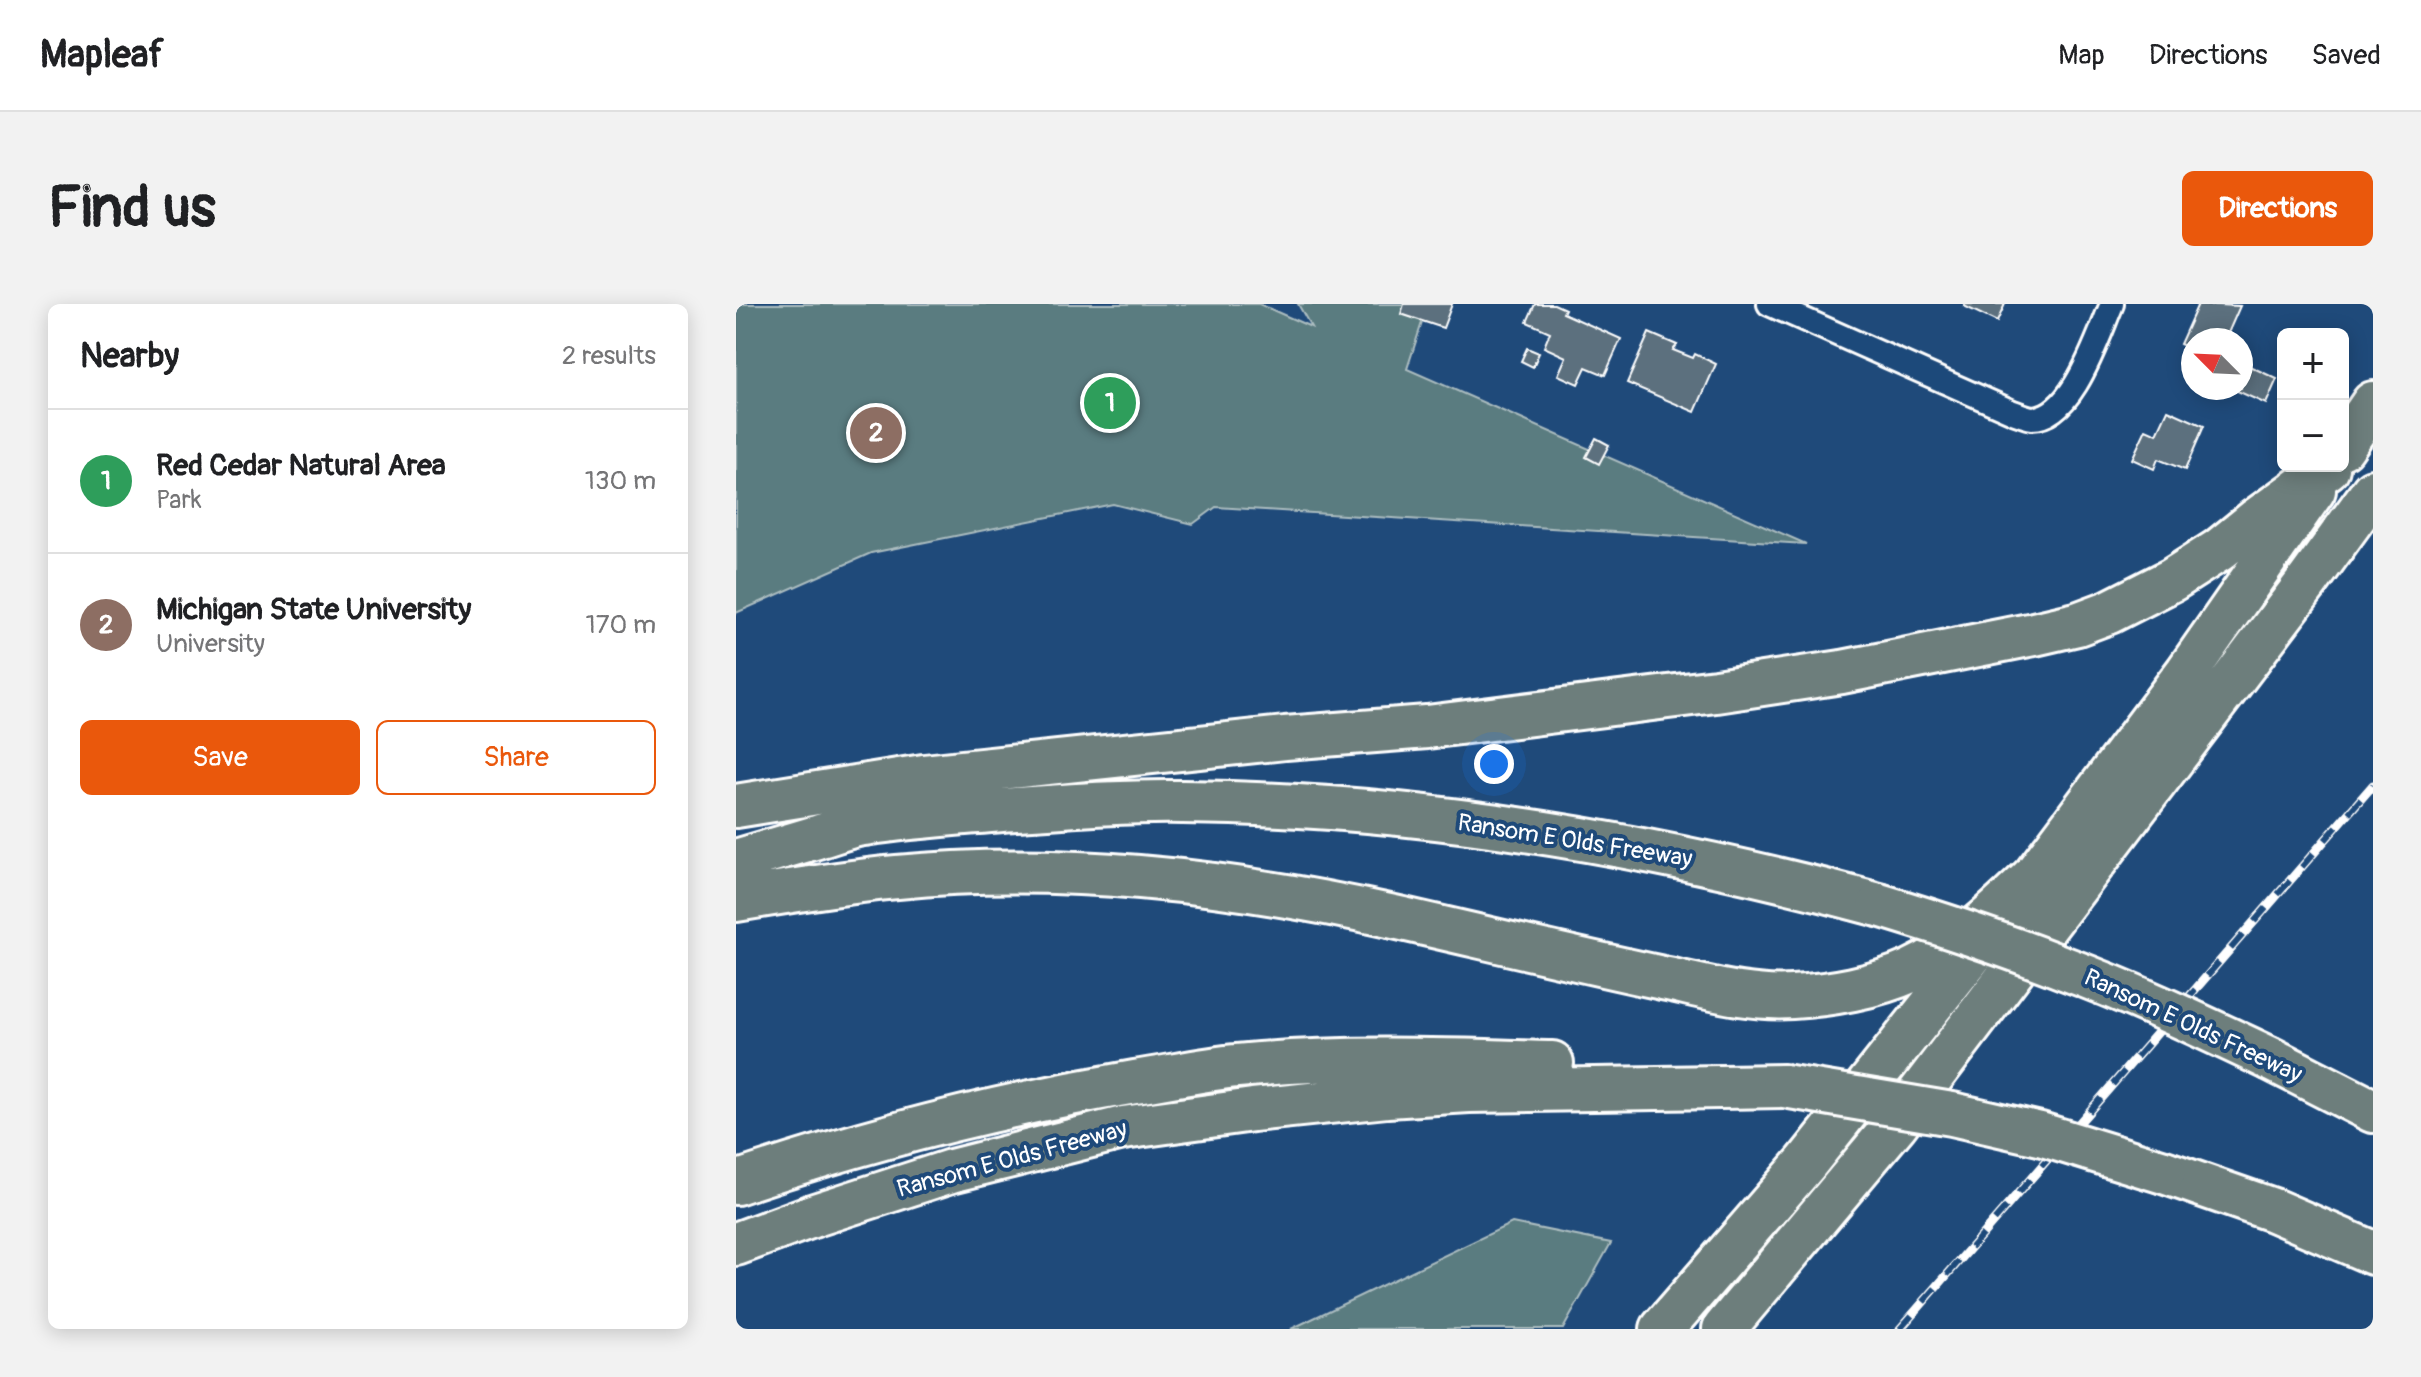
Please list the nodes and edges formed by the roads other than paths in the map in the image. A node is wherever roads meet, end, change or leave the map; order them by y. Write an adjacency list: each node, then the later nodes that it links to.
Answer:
1 (1769, 304): 2 (street)
2 (2112, 304)
3 (2373, 403): 4 (highway)
4 (2349, 438)
5 (2318, 472): 10 (highway)
6 (2326, 472): 8 (highway)
7 (2373, 491): 9 (highway)
8 (2271, 554): 9 (highway); 14 (highway)
9 (2308, 581): 22 (highway)
10 (736, 806)
11 (860, 824): 12 (highway); 13 (highway, Ransom E Olds Freeway); 17 (highway, Ransom E Olds Freeway, bridge)
12 (736, 839)
13 (736, 861)
14 (2034, 876): 15 (highway); 21 (highway)
15 (736, 900)
16 (1784, 1086): 18 (highway); 19 (highway, Ransom E Olds Freeway); 20 (highway, Ransom E Olds Freeway, bridge)
17 (2373, 1111)
18 (736, 1183)
19 (736, 1244)
20 (2373, 1253)
21 (1662, 1329)
22 (1724, 1329)

